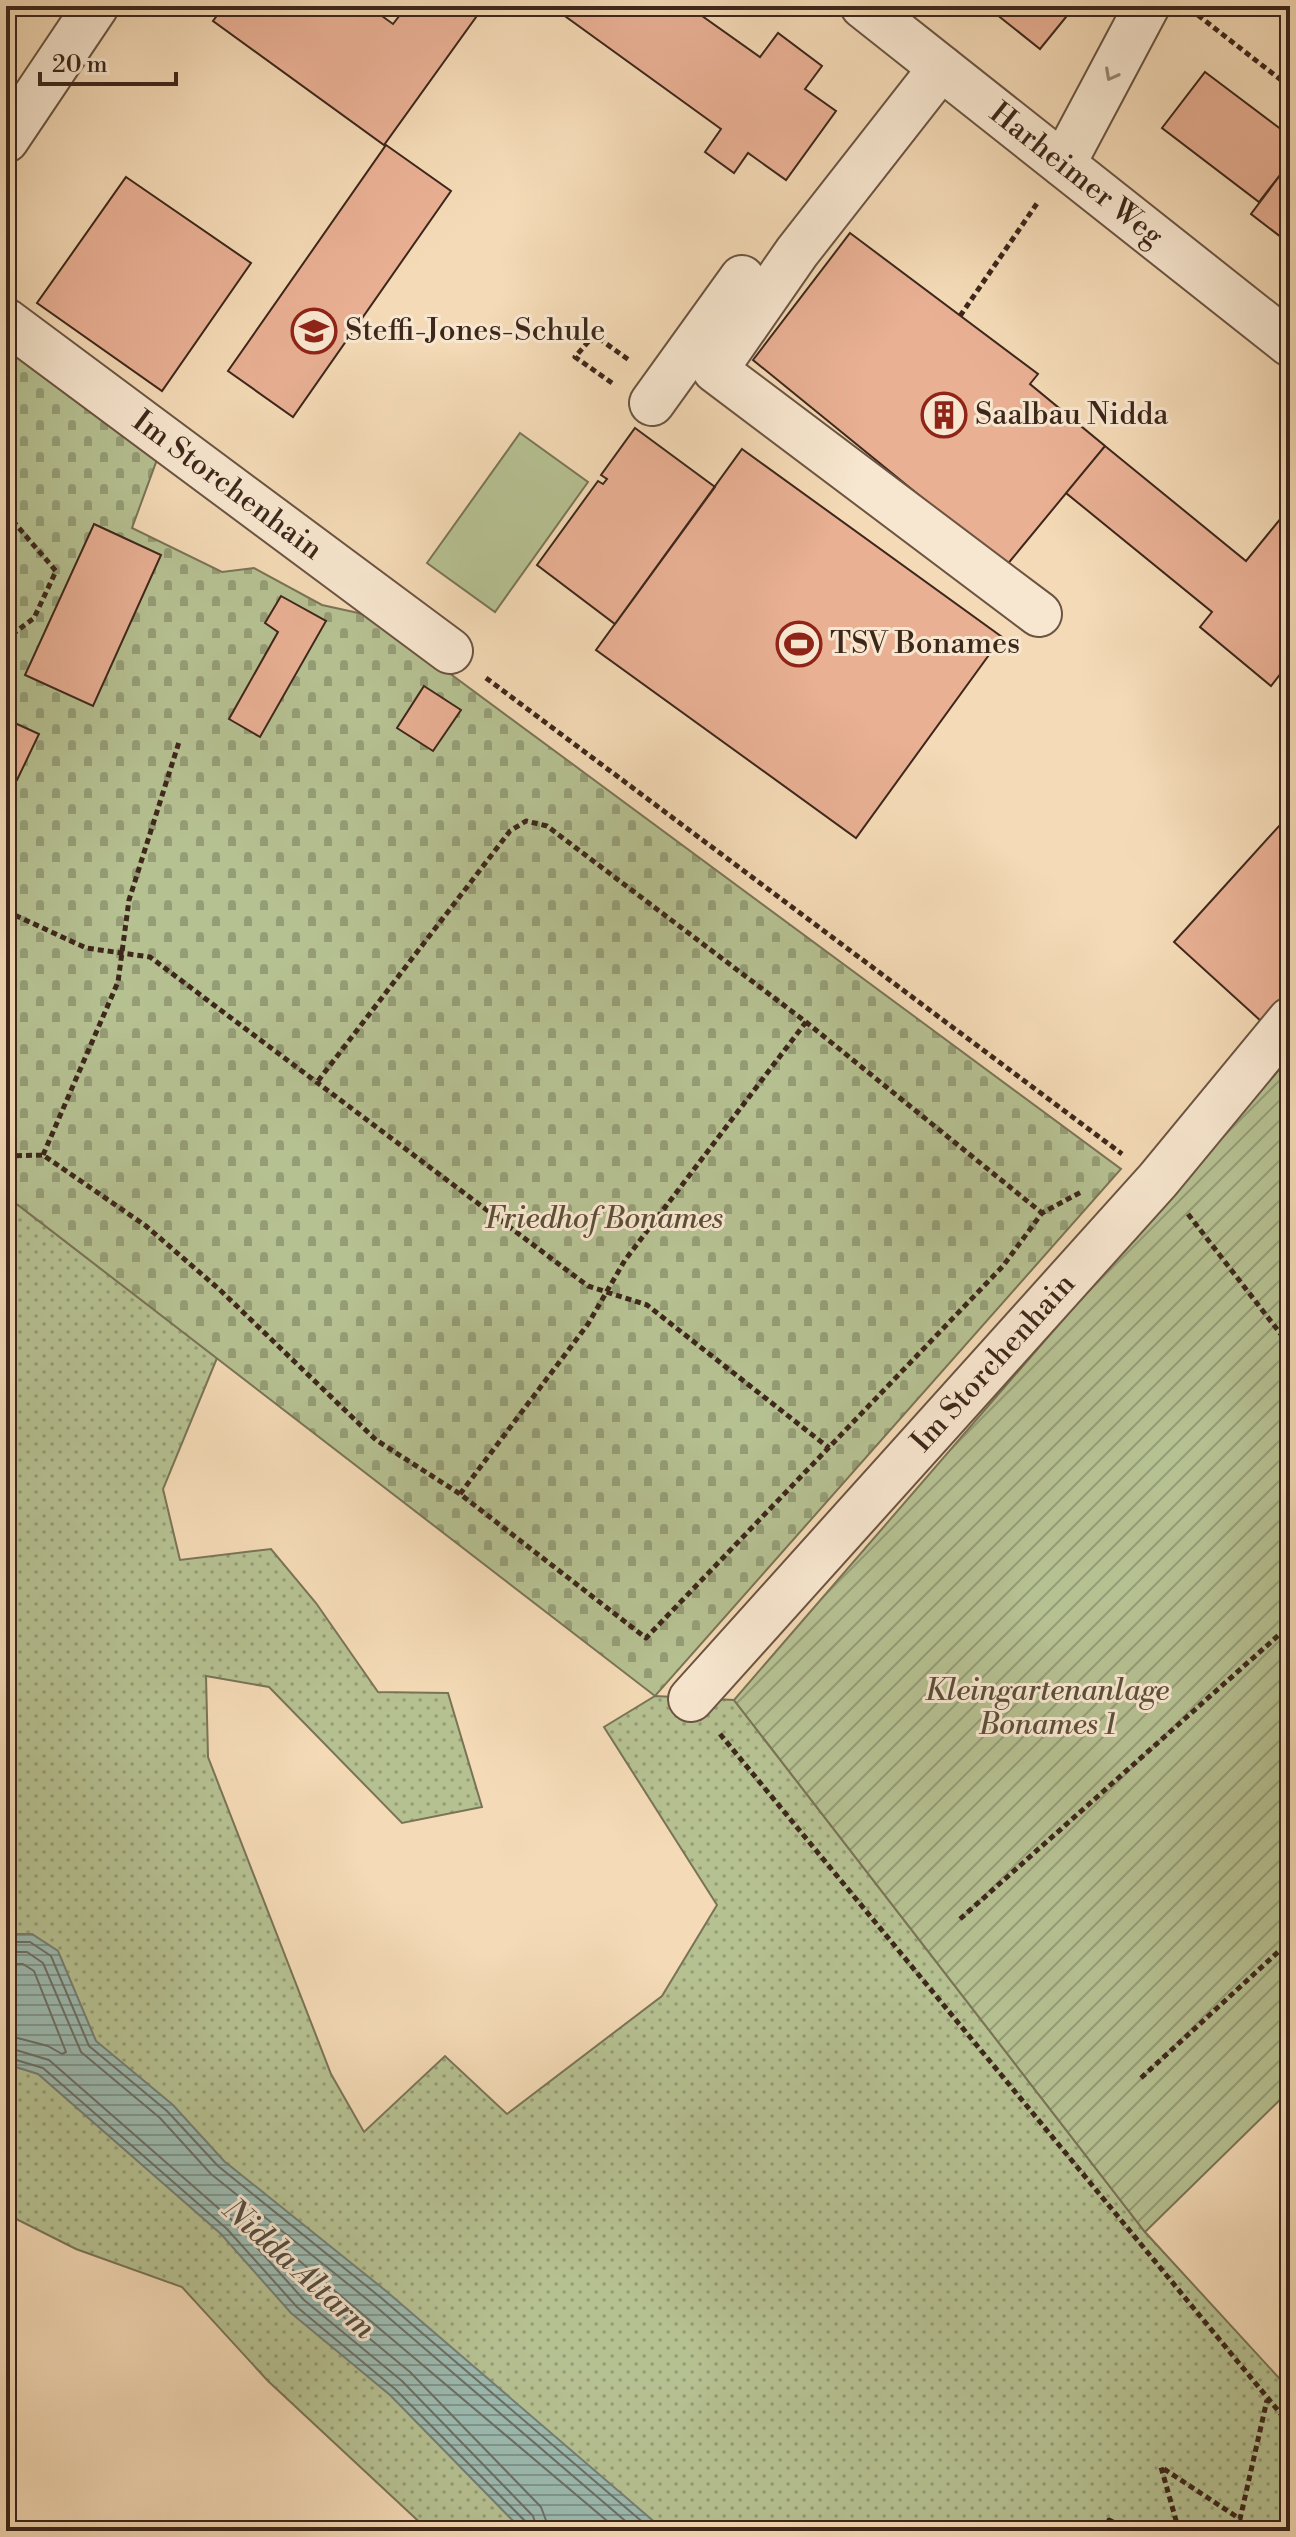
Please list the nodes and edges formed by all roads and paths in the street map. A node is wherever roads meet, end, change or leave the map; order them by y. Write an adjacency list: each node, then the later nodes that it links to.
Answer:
1 (96, 6): 7 (street)
2 (863, 6): 5 (street, Harheimer Weg)
3 (1147, 6): 8 (street, one-way to 8)
4 (1185, 6): 6 (path)
5 (941, 68): 8 (street, Harheimer Weg); 9 (street)
6 (1290, 87)
7 (6, 140)
8 (1063, 164): 10 (path); 12 (street, Harheimer Weg)
9 (824, 218): 15 (street); 17 (street)
10 (960, 316)
11 (6, 321): 19 (street, Im Storchenhain)
12 (1290, 344)
13 (632, 362): 14 (path)
14 (612, 384)
15 (652, 403)
16 (6, 513): 18 (path)
17 (1039, 614)
18 (6, 639)
19 (450, 651): 28 (path)
20 (179, 742): 22 (path)
21 (6, 911): 22 (path)
22 (122, 953): 25 (path); 26 (path)
23 (1290, 1020): 28 (street, Im Storchenhain)
24 (806, 1022): 25 (path); 30 (path); 31 (path)
25 (318, 1081): 31 (path)
26 (43, 1155): 27 (path); 34 (path)
27 (6, 1156)
28 (1158, 1180): 32 (path); 36 (street, Im Storchenhain)
29 (1087, 1189): 30 (path)
30 (1042, 1213): 33 (path)
31 (605, 1292): 33 (path); 34 (path)
32 (1290, 1346)
33 (829, 1448): 34 (path)
34 (460, 1494)
35 (1290, 1625): 37 (path)
36 (691, 1699): 40 (path)
37 (960, 1919)
38 (1290, 1941): 39 (path)
39 (1141, 2078)
40 (1267, 2399): 41 (path); 44 (path)
41 (1290, 2425)
42 (1110, 2531): 43 (path)
43 (1131, 2531)
44 (1179, 2531)

